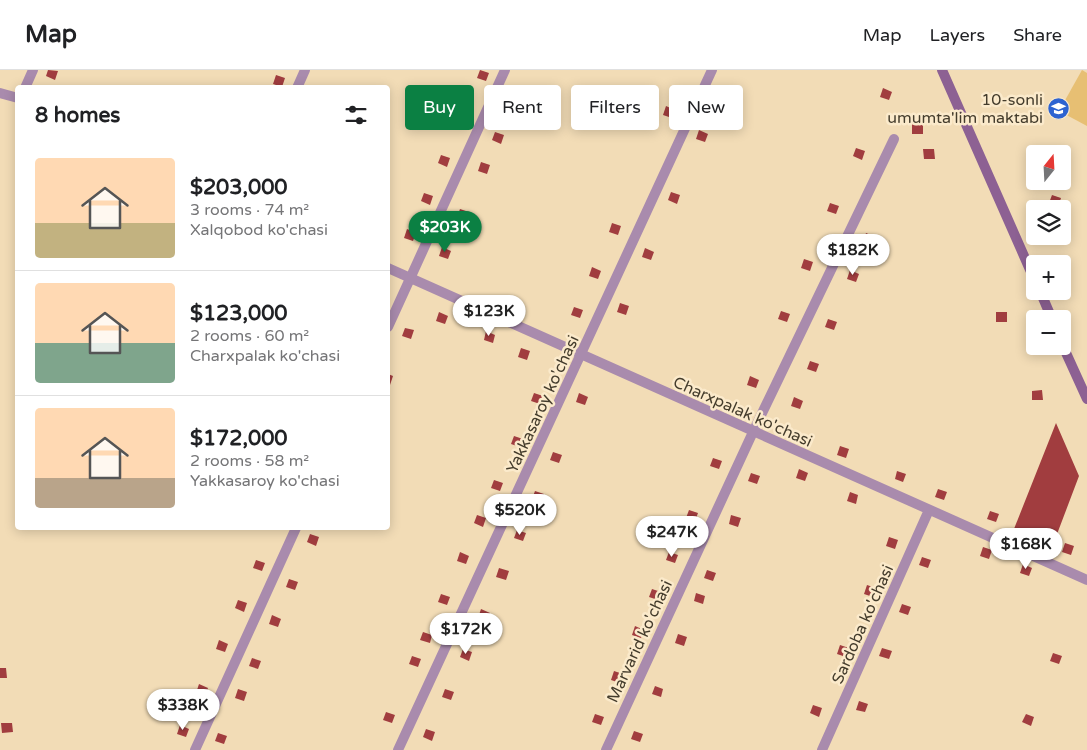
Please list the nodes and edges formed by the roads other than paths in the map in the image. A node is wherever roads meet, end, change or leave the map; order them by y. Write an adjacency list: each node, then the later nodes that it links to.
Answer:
1 (33, 70): 6 (street)
2 (305, 70): 7 (street)
3 (505, 70): 13 (street)
4 (712, 70): 15 (street, Yakkasaroy ko'chasi)
5 (942, 70): 11 (main road)
6 (26, 85)
7 (298, 85)
8 (0, 93): 9 (street)
9 (15, 97)
10 (894, 139): 18 (street, Marvarid ko'chasi)
11 (1026, 261)
12 (390, 269): 13 (street, Charxpalak ko'chasi)
13 (410, 278): 14 (street); 15 (street, Charxpalak ko'chasi)
14 (390, 323)
15 (581, 353): 18 (street, Charxpalak ko'chasi); 23 (street, Yakkasaroy ko'chasi)
16 (1067, 355): 17 (main road)
17 (1087, 399)
18 (753, 432): 19 (street, Charxpalak ko'chasi); 24 (street, Marvarid ko'chasi)
19 (929, 510): 21 (street, Charxpalak ko'chasi); 25 (street, Sardoba ko'chasi)
20 (295, 530): 22 (street)
21 (1087, 580)
22 (195, 750)
23 (398, 750)
24 (606, 750)
25 (822, 750)

